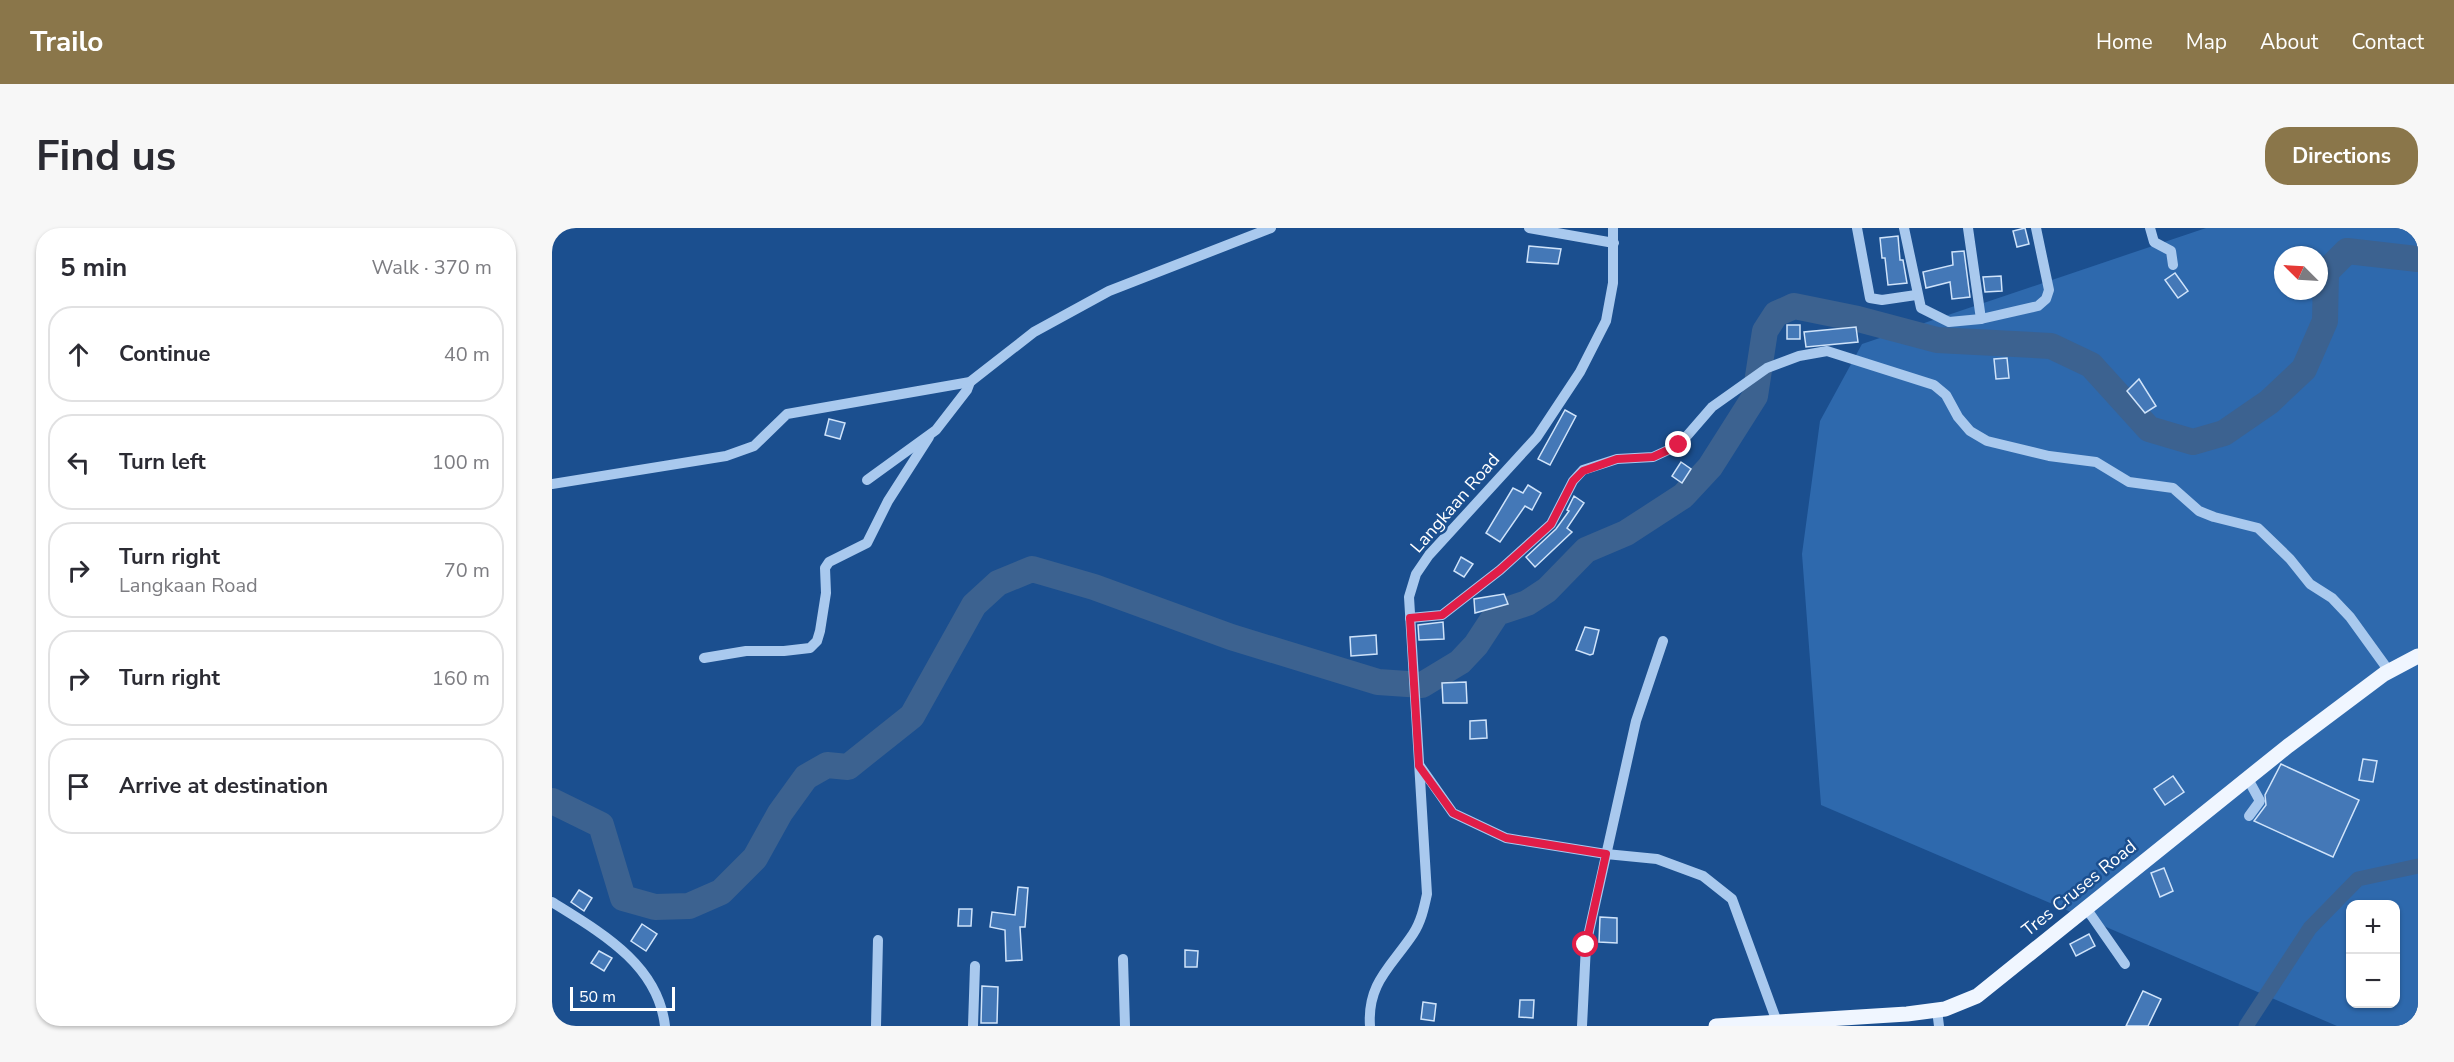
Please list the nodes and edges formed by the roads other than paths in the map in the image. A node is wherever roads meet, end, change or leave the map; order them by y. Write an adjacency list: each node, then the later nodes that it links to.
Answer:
1 (1271, 228): 13 (street)
2 (1529, 228): 9 (street)
3 (1613, 228): 9 (street, Langkaan Road)
4 (1857, 228): 11 (street)
5 (1904, 228): 11 (street)
6 (1968, 228): 12 (street)
7 (2036, 228): 12 (street)
8 (2150, 228): 10 (street)
9 (1614, 243): 17 (street, Langkaan Road)
10 (2173, 264)
11 (1916, 295): 12 (street)
12 (1981, 319)
13 (970, 382): 14 (street); 16 (street)
14 (929, 437): 15 (street); 20 (street)
15 (867, 480)
16 (552, 484)
17 (1410, 618): 21 (street); 22 (street, Langkaan Road)
18 (1663, 641): 25 (street)
19 (2418, 656): 21 (main road, Tres Cruses Road)
20 (704, 658)
21 (2389, 671): 23 (main road, Tres Cruses Road)
22 (1419, 766): 25 (street); 38 (street, Langkaan Road)
23 (2248, 779): 24 (street); 27 (main road, Tres Cruses Road)
24 (2249, 816)
25 (1606, 854): 33 (street); 39 (street)
26 (552, 902): 34 (street)
27 (2086, 908): 30 (street); 32 (main road, Tres Cruses Road)
28 (878, 940): 35 (street)
29 (1123, 959): 37 (street)
30 (2125, 964)
31 (975, 966): 36 (street)
32 (1937, 1010): 33 (main road, Tres Cruses Road); 41 (street)
33 (1777, 1022): 40 (main road, Tres Cruses Road)
34 (665, 1026)
35 (876, 1026)
36 (973, 1026)
37 (1125, 1026)
38 (1370, 1026)
39 (1582, 1026)
40 (1716, 1026)
41 (1939, 1026)

